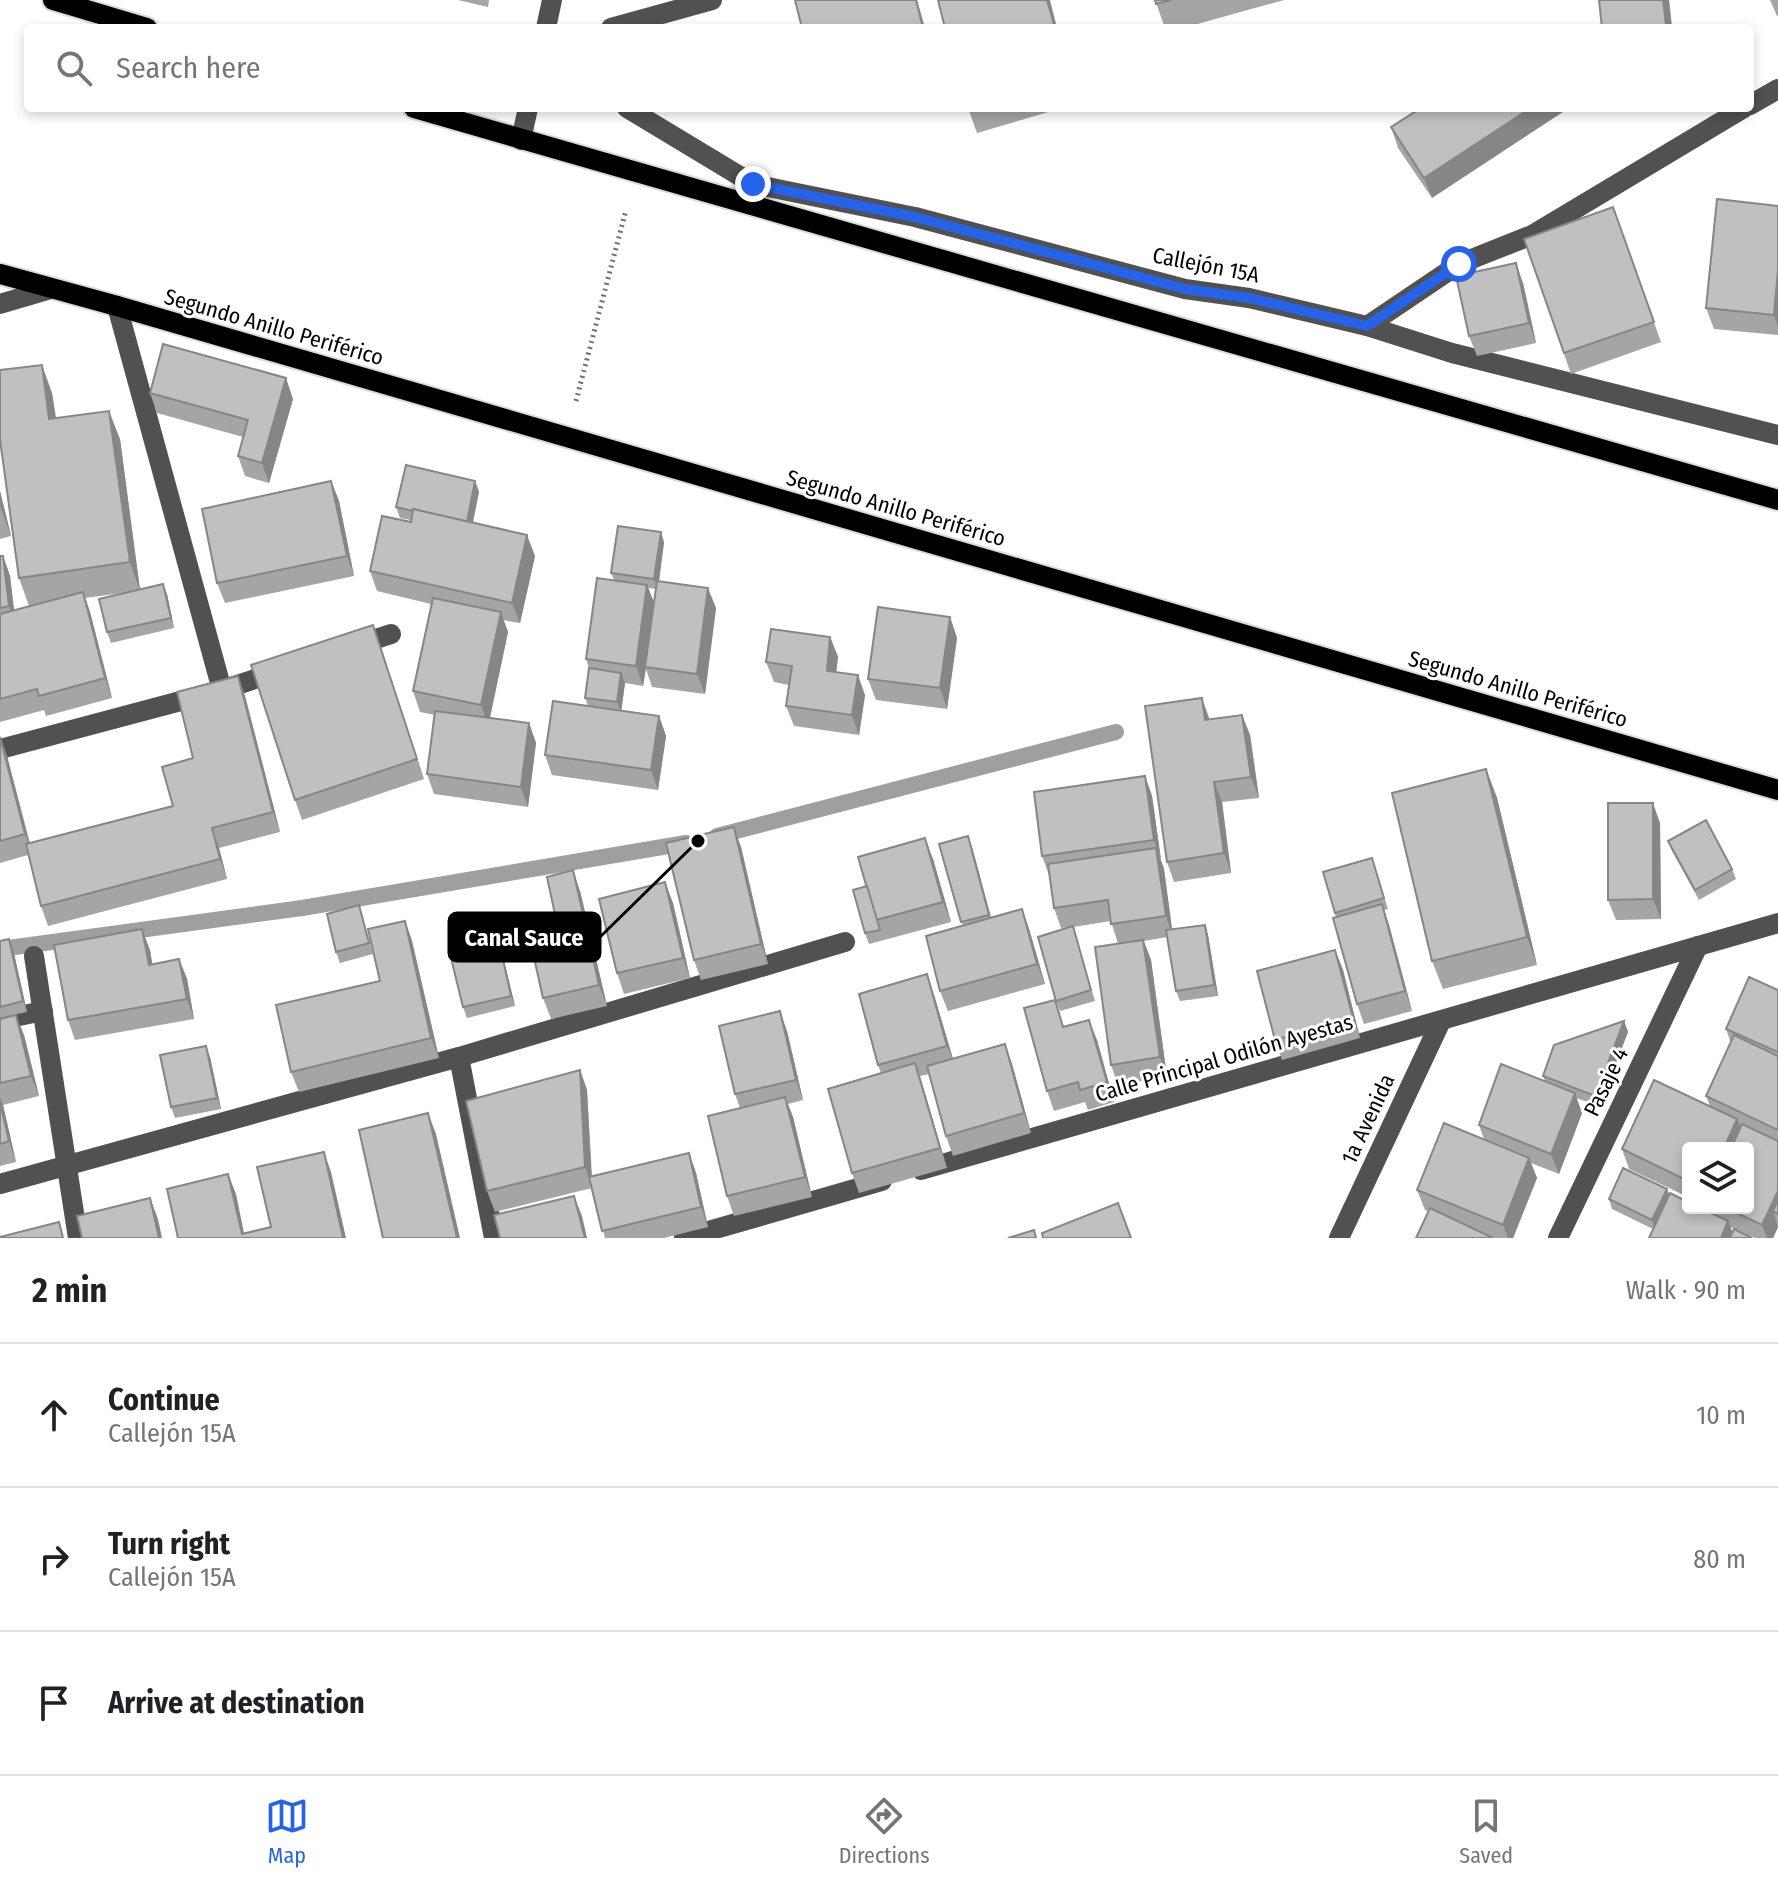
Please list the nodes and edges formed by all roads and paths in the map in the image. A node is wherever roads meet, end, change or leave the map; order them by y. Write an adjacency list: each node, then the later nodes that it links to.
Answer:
1 (552, 0): 5 (street)
2 (712, 0): 6 (street)
3 (58, 1): 4 (main road)
4 (134, 24)
5 (547, 24)
6 (625, 24)
7 (1778, 89): 8 (street)
8 (1754, 103)
9 (427, 112): 13 (main road)
10 (527, 112): 13 (street)
11 (634, 112): 19 (street, Callejón 15A)
12 (1737, 112): 19 (street)
13 (521, 140): 14 (main road)
14 (635, 172): 21 (path); 22 (main road)
15 (0, 274): 16 (main road, Segundo Anillo Periférico)
16 (51, 289): 17 (street); 18 (main road, Segundo Anillo Periférico)
17 (0, 304)
18 (117, 306): 21 (main road, Segundo Anillo Periférico); 26 (street)
19 (1367, 326): 20 (street, Callejón 15A)
20 (1778, 435)
21 (567, 437): 28 (main road, Segundo Anillo Periférico)
22 (1778, 500)
23 (391, 634): 24 (street)
24 (335, 653)
25 (292, 667): 26 (street)
26 (222, 690): 27 (street)
27 (0, 749)
28 (1778, 790)
29 (1778, 923): 31 (street, Calle Principal Odilón Ayestas)
30 (845, 942): 36 (street)
31 (1698, 946): 35 (street, Calle Principal Odilón Ayestas); 43 (street, Pasaje 4)
32 (34, 956): 33 (street)
33 (43, 1011): 34 (street); 37 (street)
34 (0, 1020)
35 (1441, 1021): 41 (street, Calle Principal Odilón Ayestas); 42 (street, 1a Avenida)
36 (459, 1057): 37 (street); 40 (street)
37 (66, 1168): 38 (street); 39 (street)
38 (0, 1184)
39 (78, 1238)
40 (494, 1238)
41 (684, 1238)
42 (1339, 1238)
43 (1558, 1238)

